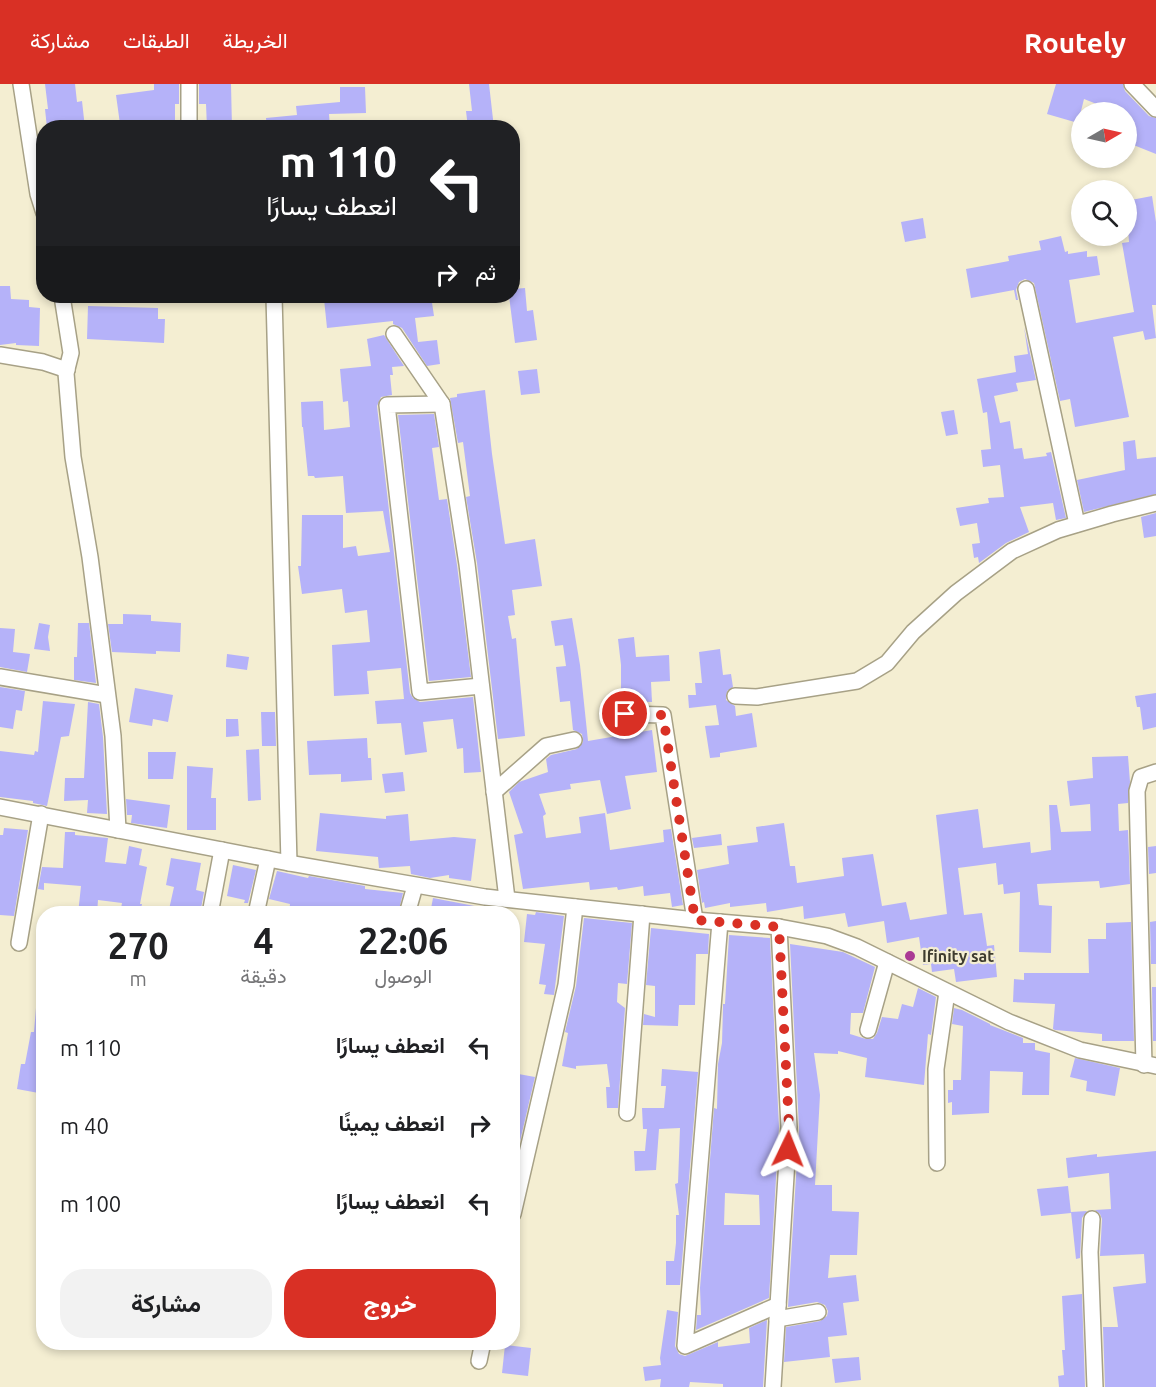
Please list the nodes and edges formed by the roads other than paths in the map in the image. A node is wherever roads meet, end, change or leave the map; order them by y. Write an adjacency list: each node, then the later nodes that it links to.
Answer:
1 (21, 84): 6 (street)
2 (189, 84): 5 (street)
3 (1132, 84): 4 (street)
4 (1156, 109)
5 (189, 120)
6 (36, 181)
7 (1026, 289): 15 (street)
8 (63, 303): 12 (street)
9 (274, 303): 29 (street)
10 (394, 334): 13 (street)
11 (0, 355): 12 (street)
12 (67, 370): 18 (street)
13 (442, 404): 17 (street); 17 (street)
14 (1156, 503): 15 (street)
15 (1077, 524): 19 (street)
16 (0, 677): 18 (street)
17 (481, 686): 23 (street)
18 (107, 695): 26 (street)
19 (735, 696)
20 (625, 714): 37 (street)
21 (574, 740): 23 (street)
22 (1156, 772): 44 (street)
23 (494, 792): 31 (street)
24 (0, 807): 25 (street)
25 (41, 814): 26 (street); 40 (street)
26 (118, 830): 27 (street)
27 (222, 850): 28 (street); 32 (street)
28 (267, 859): 29 (street); 33 (street)
29 (289, 863): 30 (street)
30 (416, 886): 31 (street); 34 (street)
31 (507, 899): 35 (street)
32 (212, 906)
33 (258, 906)
34 (410, 906)
35 (575, 906): 36 (street); 47 (street)
36 (642, 914): 37 (street); 45 (street)
37 (695, 920): 38 (street)
38 (720, 922): 39 (street); 49 (street)
39 (779, 927): 41 (street); 49 (street)
40 (19, 943)
41 (887, 962): 42 (street); 43 (street)
42 (947, 992): 44 (street); 46 (street)
43 (868, 1030)
44 (1150, 1066)
45 (627, 1113)
46 (937, 1163)
47 (520, 1184)
48 (1092, 1219): 54 (street)
49 (777, 1312): 50 (street); 53 (street)
50 (818, 1312)
51 (481, 1350): 52 (street)
52 (479, 1361)
53 (772, 1387)
54 (1095, 1387)

